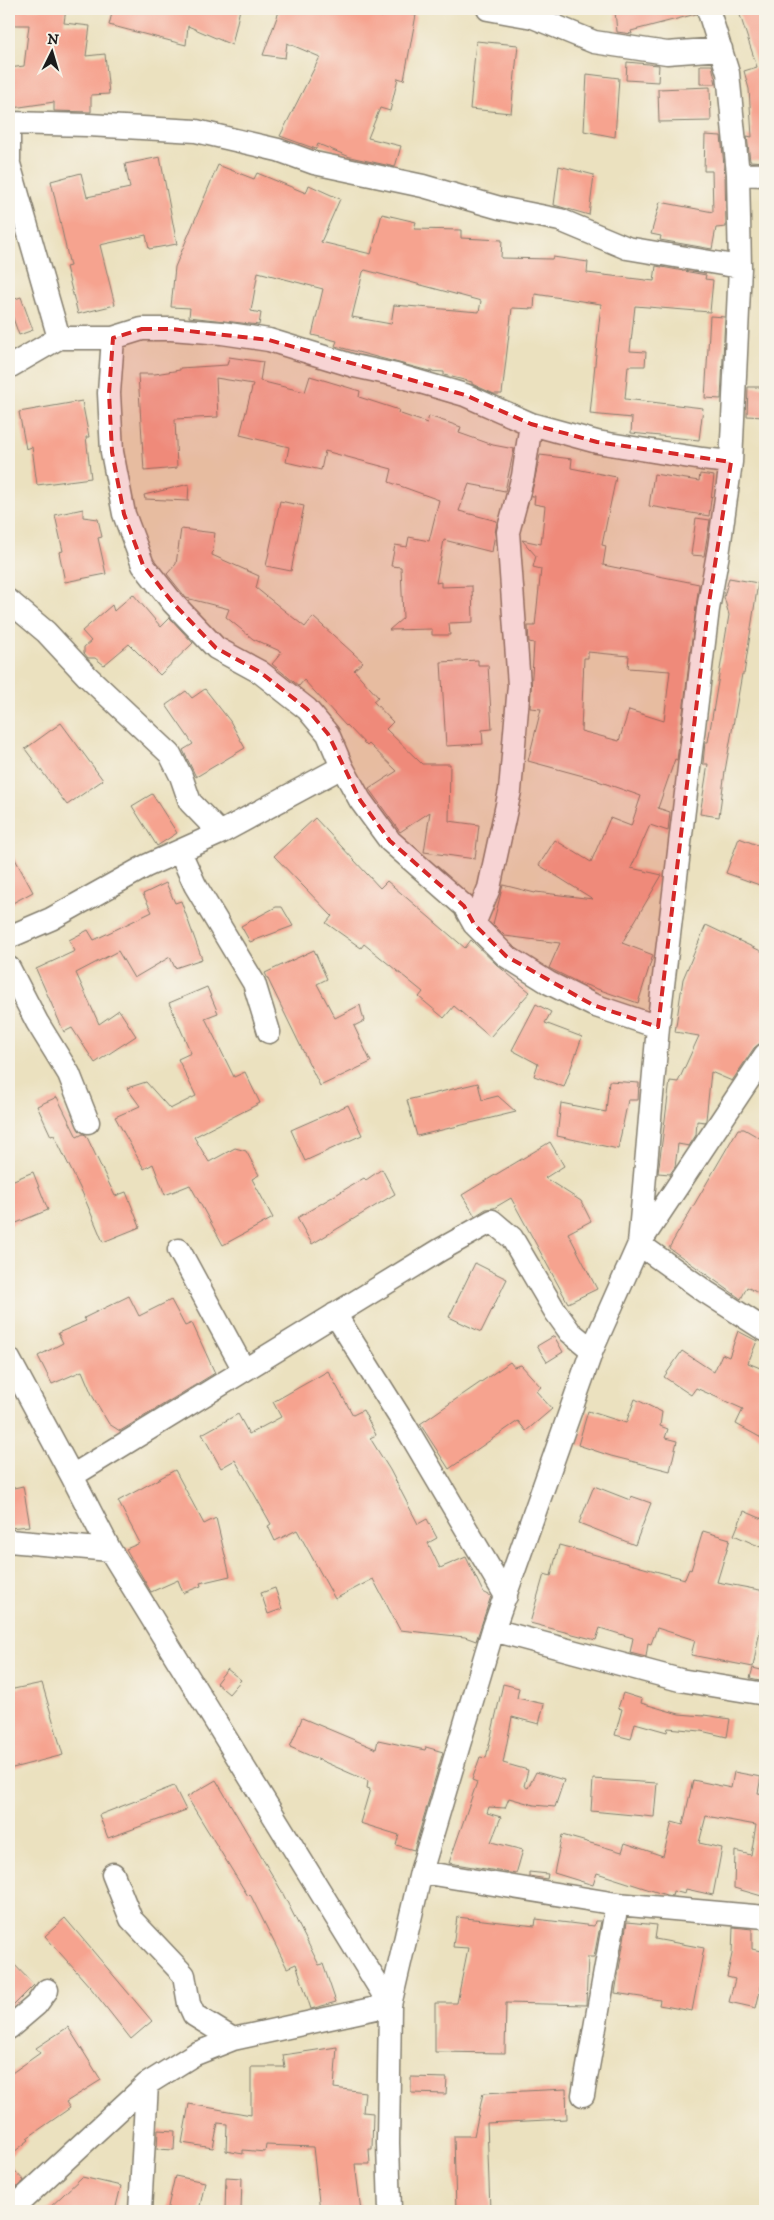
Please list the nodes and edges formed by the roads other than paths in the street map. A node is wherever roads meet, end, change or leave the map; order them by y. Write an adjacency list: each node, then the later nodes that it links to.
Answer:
1 (488, 9): 3 (street)
2 (708, 9): 3 (street)
3 (721, 49): 7 (street)
4 (9, 123): 5 (street); 9 (street)
5 (9, 160)
6 (9, 164): 10 (street)
7 (738, 174): 8 (street); 9 (street)
8 (765, 175)
9 (740, 267): 14 (street)
10 (59, 338): 11 (street); 12 (street)
11 (113, 338): 13 (street); 16 (street)
12 (9, 367)
13 (531, 424): 14 (street); 19 (street)
14 (731, 462): 22 (street)
15 (9, 601): 17 (street)
16 (342, 767): 17 (street); 19 (street)
17 (220, 834): 18 (street)
18 (180, 852): 20 (street); 23 (street)
19 (474, 924): 22 (street)
20 (9, 937)
21 (9, 968): 25 (street)
22 (658, 1027): 26 (street)
23 (269, 1032)
24 (765, 1055): 26 (street)
25 (88, 1122)
26 (639, 1244): 29 (street); 30 (street)
27 (179, 1250): 32 (street)
28 (335, 1314): 30 (street); 32 (street); 36 (street)
29 (765, 1330)
30 (592, 1350): 36 (street)
31 (9, 1359): 33 (street)
32 (244, 1370): 33 (street)
33 (72, 1476): 35 (street)
34 (9, 1541): 35 (street)
35 (110, 1550): 44 (street)
36 (506, 1596): 37 (street)
37 (493, 1630): 38 (street); 39 (street)
38 (765, 1694)
39 (422, 1872): 41 (street); 44 (street)
40 (113, 1874): 46 (street)
41 (617, 1904): 42 (street); 48 (street)
42 (765, 1917)
43 (47, 1990): 45 (street)
44 (390, 2005): 46 (street); 51 (street)
45 (9, 2028)
46 (232, 2039): 47 (street)
47 (147, 2084): 49 (street); 50 (street)
48 (583, 2095)
49 (10, 2211)
50 (140, 2211)
51 (390, 2211)

